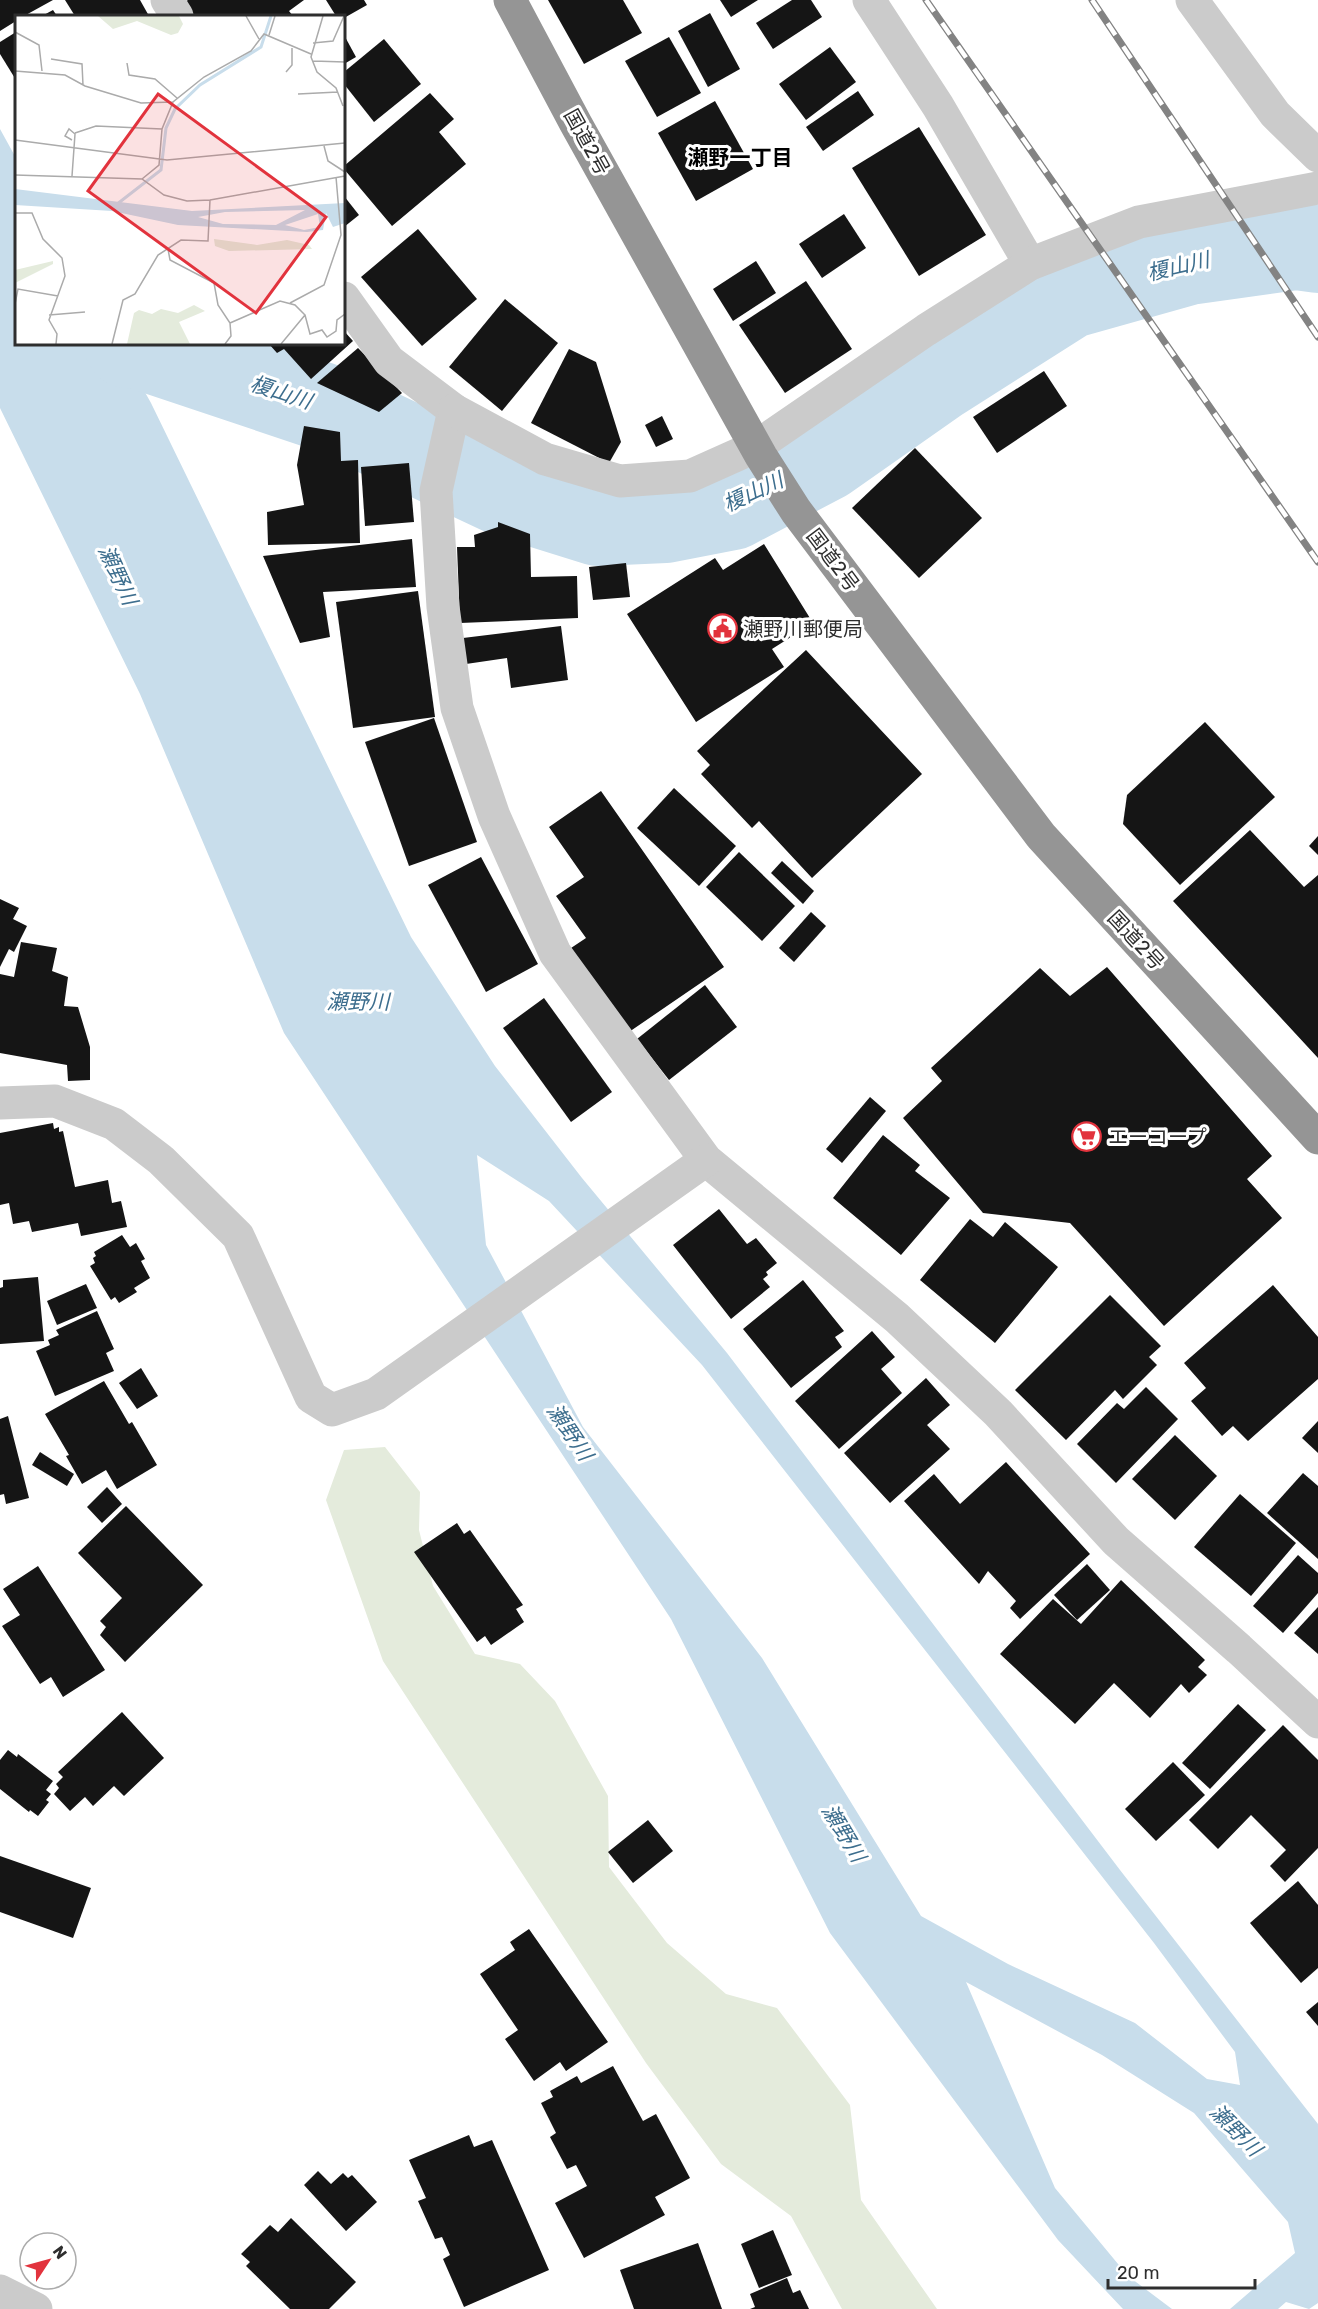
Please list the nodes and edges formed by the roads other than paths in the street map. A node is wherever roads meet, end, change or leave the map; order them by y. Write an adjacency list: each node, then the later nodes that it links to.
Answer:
1 (167, 0): 5 (street)
2 (510, 0): 11 (highway, 国道2号)
3 (869, 0): 8 (street)
4 (1192, 0): 6 (street)
5 (176, 15)
6 (1318, 156)
7 (1318, 188): 8 (street)
8 (1030, 264): 11 (street)
9 (345, 299): 10 (street)
10 (454, 410): 11 (street); 14 (street)
11 (759, 451): 13 (highway, 国道2号)
12 (0, 1103): 14 (street)
13 (1318, 1138)
14 (706, 1160): 15 (street)
15 (1318, 1722)
16 (0, 2291): 17 (street)
17 (36, 2309)

